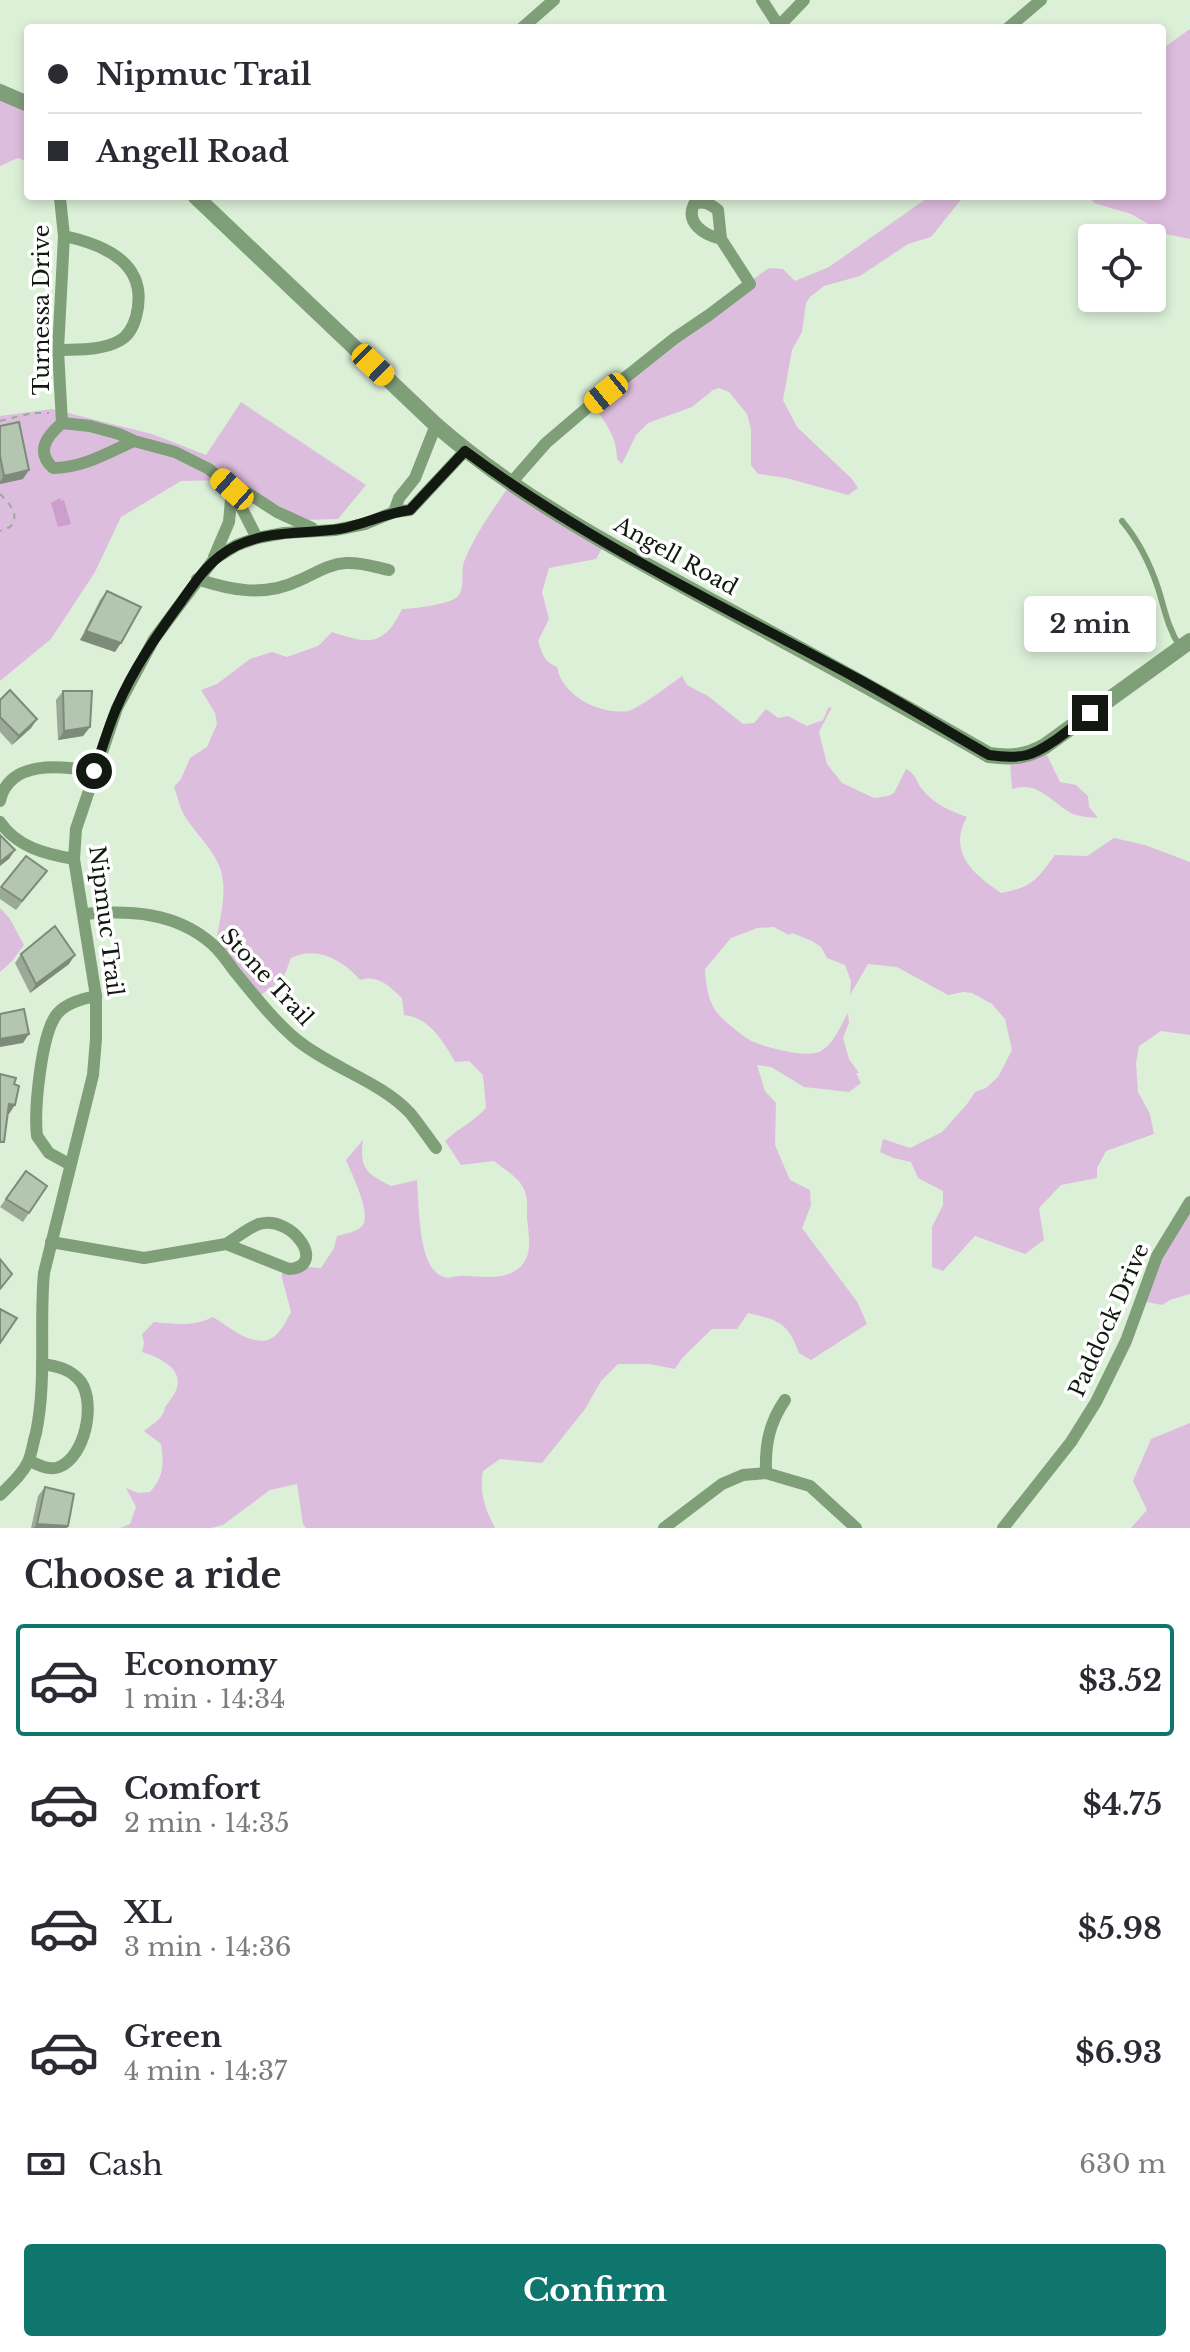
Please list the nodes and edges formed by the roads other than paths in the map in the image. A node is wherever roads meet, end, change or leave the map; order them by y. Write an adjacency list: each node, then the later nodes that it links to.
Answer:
1 (554, 0): 5 (street)
2 (762, 0): 6 (street)
3 (804, 0): 7 (street)
4 (1041, 0): 8 (street)
5 (527, 24)
6 (777, 24)
7 (782, 24)
8 (1013, 24)
9 (0, 92): 10 (street)
10 (24, 102)
11 (60, 200): 13 (street, Turnessa Drive)
12 (199, 200): 17 (street, Angell Road)
13 (64, 236): 15 (street, Turnessa Drive); 15 (street)
14 (721, 239): 20 (street)
15 (58, 350): 16 (street, Turnessa Drive)
16 (62, 419): 18 (street); 18 (street)
17 (436, 425): 19 (street, Angell Road); 22 (street)
18 (134, 441): 21 (street)
19 (465, 451): 20 (street, Angell Road); 22 (street, Nipmuc Trail)
20 (510, 484): 29 (street, Angell Road)
21 (232, 489): 24 (street); 25 (street); 26 (street)
22 (394, 512): 24 (street, Nipmuc Trail)
23 (1122, 521): 29 (lane)
24 (315, 530): 25 (street, Nipmuc Trail)
25 (257, 538): 26 (street, Nipmuc Trail)
26 (214, 559): 28 (street, Nipmuc Trail)
27 (389, 570): 28 (street)
28 (197, 579): 30 (street, Nipmuc Trail)
29 (1185, 644)
30 (94, 771): 31 (street); 33 (street, Nipmuc Trail)
31 (0, 801)
32 (0, 822): 33 (street)
33 (74, 859): 34 (street, Nipmuc Trail)
34 (84, 914): 35 (street, Nipmuc Trail); 36 (street, Stone Trail)
35 (96, 996): 37 (street, Nipmuc Trail); 37 (street)
36 (436, 1148)
37 (69, 1164): 39 (street, Nipmuc Trail)
38 (1190, 1202): 48 (street, Paddock Drive)
39 (51, 1242): 40 (street); 41 (street, Nipmuc Trail)
40 (226, 1244): 40 (street)
41 (42, 1364): 43 (street, Nipmuc Trail); 43 (street)
42 (785, 1400): 44 (street)
43 (29, 1461): 45 (street, Nipmuc Trail)
44 (766, 1473): 46 (street); 47 (street)
45 (0, 1495)
46 (664, 1528)
47 (856, 1528)
48 (1003, 1528)

